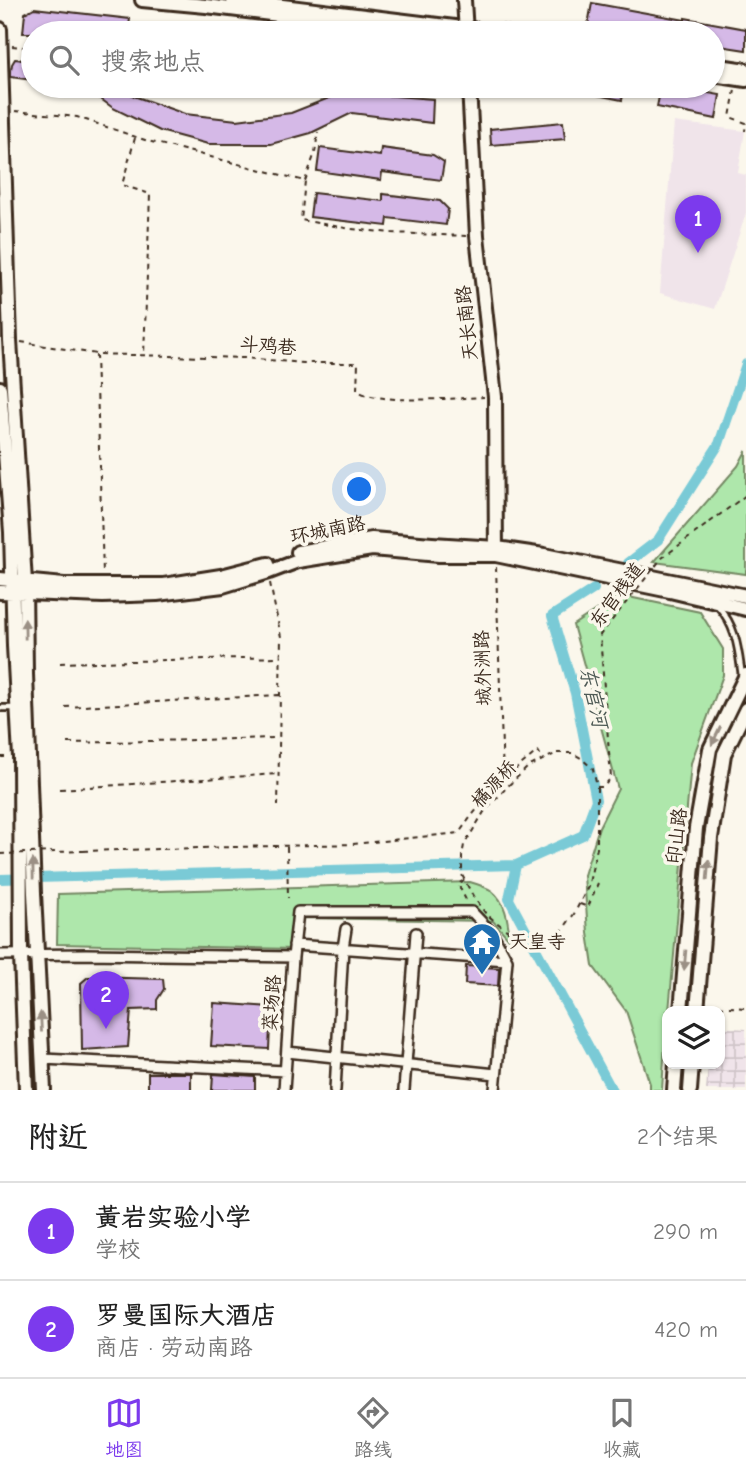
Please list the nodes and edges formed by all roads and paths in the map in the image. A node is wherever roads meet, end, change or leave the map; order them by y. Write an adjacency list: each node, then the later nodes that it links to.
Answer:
1 (142, 0): 4 (main road)
2 (233, 0): 5 (main road)
3 (464, 0): 6 (main road)
4 (325, 21)
5 (391, 21)
6 (465, 21)
7 (0, 29): 8 (main road)
8 (1, 45): 9 (path); 14 (main road)
9 (21, 47)
10 (725, 69): 12 (main road)
11 (725, 75): 12 (main road)
12 (743, 76): 15 (path)
13 (469, 98): 19 (main road, 天长南路)
14 (3, 110): 17 (path); 20 (main road)
15 (745, 131)
16 (318, 132): 18 (path)
17 (136, 137): 18 (path); 22 (path)
18 (305, 181): 19 (path)
19 (477, 236): 24 (main road, 天长南路)
20 (10, 340): 21 (path, 斗鸡巷); 29 (main road)
21 (96, 354): 22 (path, 斗鸡巷); 28 (path)
22 (144, 356): 24 (path, 斗鸡巷)
23 (0, 388): 29 (main road)
24 (495, 397): 26 (main road, 天长南路)
25 (746, 495): 46 (path, 东官栈道, bridge)
26 (497, 551): 27 (main road); 28 (main road, 环城南路); 30 (main road, 环城南路); 31 (main road); 45 (path, 城外洲路)
27 (268, 572): 29 (main road); 33 (path)
28 (103, 585): 29 (main road, 环城南路)
29 (12, 586): 39 (main road); 49 (main road, one-way to 29)
30 (746, 596)
31 (712, 601): 32 (main road); 35 (lane)
32 (746, 609)
33 (280, 657): 34 (path); 36 (path)
34 (60, 663)
35 (744, 678): 68 (main road, 印山路, one-way to 68)
36 (279, 695): 37 (path); 41 (path)
37 (65, 707)
38 (0, 708): 39 (lane)
39 (18, 708): 49 (main road)
40 (746, 709): 69 (main road, 印山路, one-way to 40)
41 (279, 738): 42 (path); 44 (path)
42 (68, 743)
43 (543, 760): 45 (path); 46 (path, 橘源桥); 52 (path, 橘源桥)
44 (278, 774): 47 (path); 48 (path)
45 (503, 780): 50 (path)
46 (597, 787): 56 (path, 橘源桥)
47 (60, 789)
48 (278, 806)
49 (27, 844): 54 (main road)
50 (287, 846): 51 (path, bridge); 55 (path)
51 (0, 854)
52 (465, 879): 56 (path, 橘源桥); 57 (path)
53 (597, 883): 56 (path)
54 (28, 893): 64 (main road); 65 (main road)
55 (288, 898)
56 (579, 903)
57 (472, 912): 60 (street, 菜场路); 67 (street)
58 (346, 929): 61 (street)
59 (416, 933): 62 (street)
60 (294, 945): 61 (street); 66 (street, 菜场路)
61 (344, 948): 62 (street); 73 (street)
62 (415, 953): 67 (street); 75 (street)
63 (0, 955): 64 (street)
64 (22, 956): 65 (street); 80 (main road)
65 (37, 956): 66 (street); 74 (main road, one-way to 65)
66 (293, 957): 72 (street, 菜场路)
67 (507, 960): 79 (street)
68 (681, 1006)
69 (697, 1006)
70 (725, 1008): 71 (path)
71 (746, 1008)
72 (287, 1052): 73 (street); 78 (street, 菜场路)
73 (338, 1057): 75 (street); 83 (street)
74 (43, 1059): 78 (street); 81 (main road)
75 (406, 1064): 79 (street); 84 (street)
76 (676, 1069): 86 (main road)
77 (692, 1069): 87 (main road)
78 (285, 1071): 82 (street, 菜场路)
79 (496, 1074): 85 (street)
80 (26, 1090)
81 (44, 1090)
82 (284, 1090)
83 (335, 1090)
84 (404, 1090)
85 (495, 1090)
86 (674, 1090)
87 (690, 1090)

